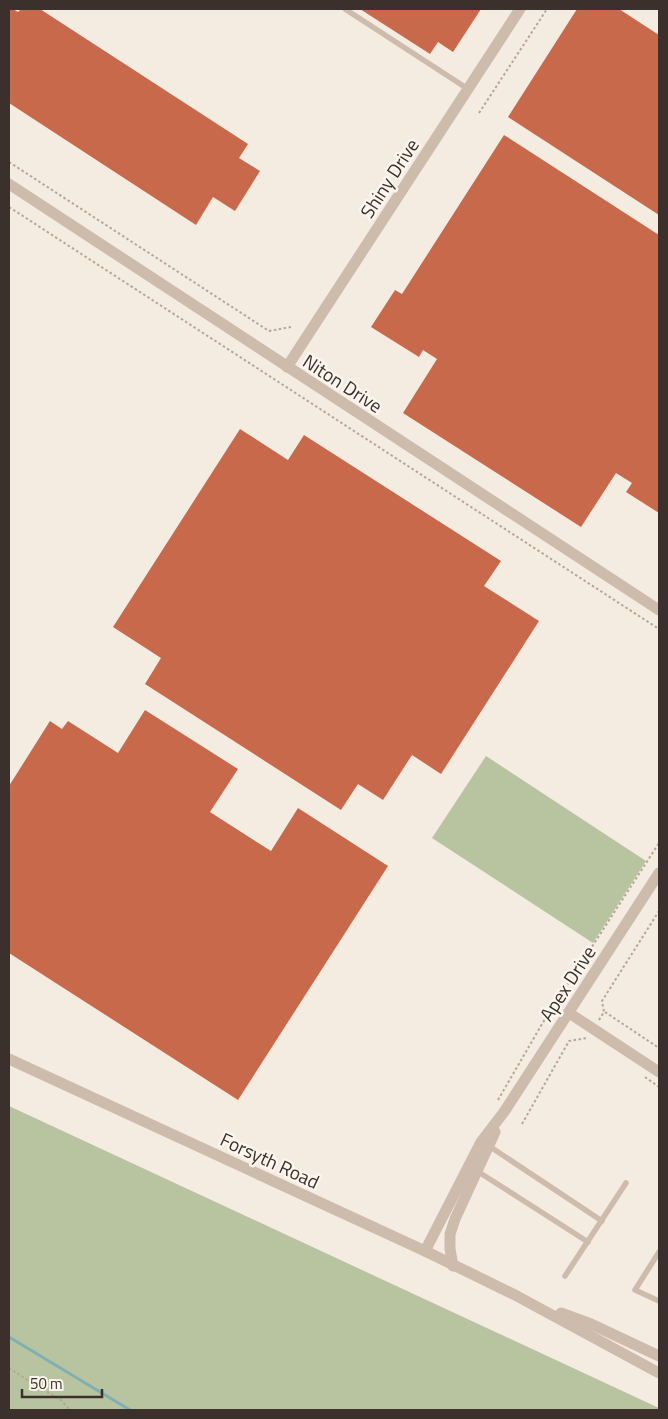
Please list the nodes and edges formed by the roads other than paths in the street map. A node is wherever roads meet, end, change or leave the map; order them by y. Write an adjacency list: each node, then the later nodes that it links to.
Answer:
1 (346, 9): 3 (lane)
2 (520, 9): 3 (street, Shiny Drive)
3 (468, 89): 5 (street, Shiny Drive)
4 (9, 184): 5 (street, Niton Drive)
5 (287, 367): 6 (street, Niton Drive)
6 (659, 610)
7 (659, 873): 8 (street, Apex Drive)
8 (569, 1013): 10 (street); 11 (street, Apex Drive)
9 (9, 1059): 17 (street, Forsyth Road)
10 (659, 1072)
11 (499, 1108): 12 (street, Apex Drive); 17 (street, Apex Drive)
12 (488, 1146): 13 (street, Apex Drive); 15 (lane)
13 (477, 1171): 16 (lane); 19 (street, Apex Drive)
14 (626, 1183): 15 (lane)
15 (602, 1221): 16 (lane)
16 (588, 1242): 20 (lane)
17 (425, 1251): 19 (street, Forsyth Road)
18 (659, 1252): 22 (lane)
19 (454, 1266): 21 (street, Forsyth Road)
20 (565, 1276)
21 (515, 1295): 23 (street, Forsyth Road); 24 (street, Forsyth Road)
22 (659, 1301)
23 (659, 1356)
24 (659, 1373)

